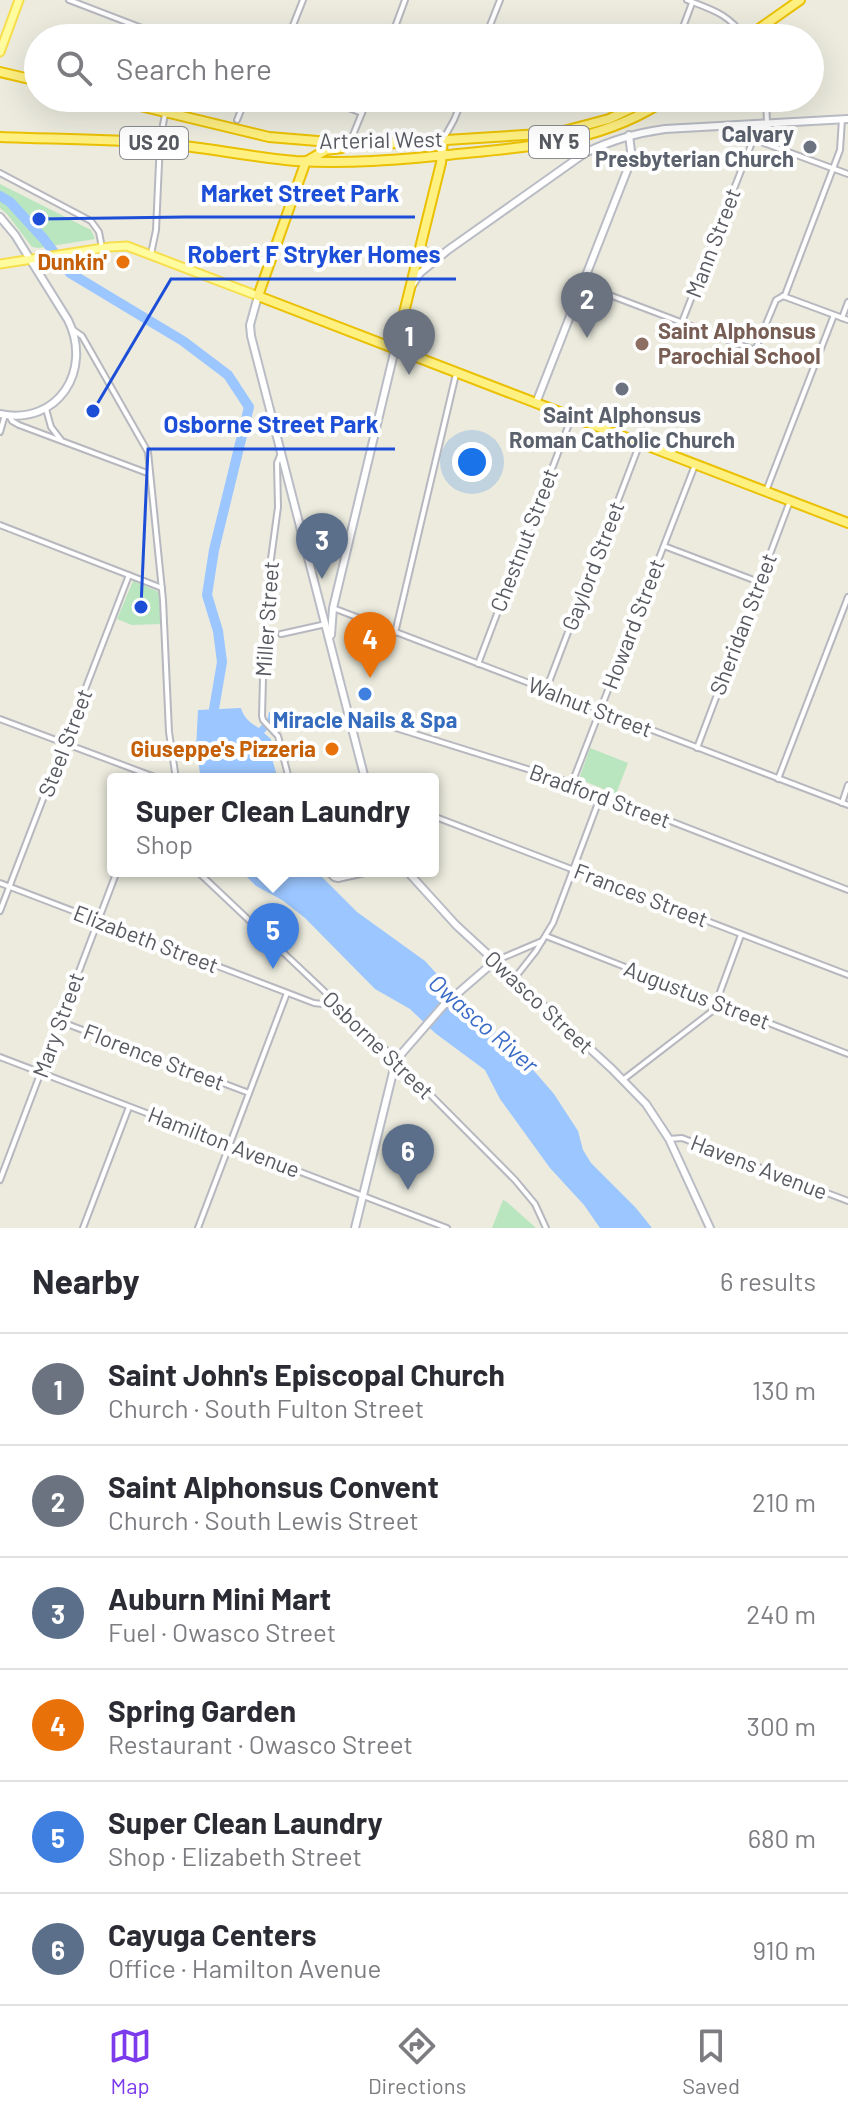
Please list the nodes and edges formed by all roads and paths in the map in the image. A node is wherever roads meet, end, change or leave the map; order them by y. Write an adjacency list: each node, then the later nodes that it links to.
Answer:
1 (19, 0): 15 (main road)
2 (69, 0): 8 (street)
3 (303, 0): 9 (street)
4 (405, 0): 10 (street)
5 (500, 0): 11 (street)
6 (800, 0): 14 (highway)
7 (691, 1): 12 (street); 13 (street)
8 (132, 24)
9 (294, 24)
10 (396, 24)
11 (491, 24)
12 (684, 24)
13 (734, 24)
14 (766, 24)
15 (0, 52)
16 (0, 72): 17 (highway)
17 (24, 78)
18 (165, 112): 34 (street); 35 (highway, Arterial West / US 20)
19 (240, 112): 26 (street)
20 (457, 112): 32 (street)
21 (624, 112): 32 (highway, Arterial West / NY 5)
22 (643, 112): 36 (highway, NY 5)
23 (767, 112): 27 (street)
24 (362, 113): 29 (street)
25 (845, 119): 27 (street); 38 (street)
26 (237, 120)
27 (767, 123): 28 (street); 33 (street, Mann Street)
28 (718, 126): 30 (street); 33 (street)
29 (353, 135)
30 (629, 135): 44 (street); 48 (street)
31 (0, 137): 34 (highway, US 20)
32 (443, 140): 35 (highway, Arterial West / US 20); 36 (highway)
33 (753, 140): 38 (street); 55 (street, Mann Street)
34 (160, 143): 37 (highway, US 20); 45 (street)
35 (350, 145): 37 (highway)
36 (441, 155): 37 (highway, NY 5); 42 (highway)
37 (306, 161): 50 (highway)
38 (833, 168): 40 (street); 51 (street)
39 (0, 173): 43 (street)
40 (848, 174)
41 (0, 217): 46 (street)
42 (420, 244): 44 (street); 49 (highway)
43 (102, 248): 45 (main road); 46 (main road)
44 (448, 250): 49 (street)
45 (151, 254): 50 (main road)
46 (30, 259): 47 (main road); 56 (street)
47 (0, 264)
48 (583, 285): 55 (street); 59 (street)
49 (409, 292): 57 (highway)
50 (258, 296): 57 (highway); 66 (street)
51 (782, 296): 53 (street); 55 (street)
52 (848, 302): 54 (street)
53 (834, 315): 54 (street); 69 (street)
54 (845, 319)
55 (682, 322)
56 (72, 329): 60 (street); 68 (street)
57 (395, 349): 58 (highway); 78 (street)
58 (456, 372): 59 (highway); 81 (street)
59 (536, 403): 62 (highway)
60 (45, 408): 61 (street); 65 (street)
61 (5, 415): 63 (street); 65 (street)
62 (572, 416): 64 (highway); 84 (street, Chestnut Street)
63 (0, 432)
64 (640, 443): 67 (highway); 85 (street, Gaylord Street)
65 (66, 444): 68 (street)
66 (281, 453): 79 (street); 93 (street, Miller Street)
67 (695, 464): 69 (highway); 73 (street, Howard Street)
68 (150, 474): 76 (street)
69 (766, 491): 70 (highway)
70 (790, 501): 71 (highway); 75 (street, Sheridan Street)
71 (848, 523)
72 (0, 525): 74 (street)
73 (664, 546): 75 (street); 86 (street, Howard Street)
74 (129, 575): 76 (street); 89 (street, Steel Street)
75 (759, 582): 90 (street, Sheridan Street)
76 (162, 588): 92 (street)
77 (848, 597): 95 (street)
78 (333, 608): 79 (street); 81 (street, Walnut Street); 83 (street)
79 (322, 610): 80 (street)
80 (326, 624): 82 (street); 83 (street)
81 (395, 633): 84 (street, Walnut Street)
82 (281, 634)
83 (333, 650): 87 (street)
84 (478, 664): 85 (street, Walnut Street)
85 (546, 690): 86 (street, Walnut Street)
86 (600, 711): 90 (street, Walnut Street); 96 (street, Howard Street)
87 (348, 713): 94 (street); 96 (street, Bradford Street)
88 (0, 719): 89 (street)
89 (64, 743): 91 (street); 107 (street, Steel Street)
90 (697, 748): 95 (street, Walnut Street)
91 (139, 773)
92 (175, 773)
93 (288, 773)
94 (363, 773)
95 (778, 779): 99 (street, Walnut Street)
96 (572, 783): 98 (street, Bradford Street)
97 (848, 785): 99 (street)
98 (601, 794): 102 (street); 108 (street, Bradford Street)
99 (842, 803): 100 (street, Walnut Street)
100 (848, 805)
101 (439, 818): 102 (street, Frances Street)
102 (573, 868): 111 (street, Frances Street); 112 (street)
103 (115, 877): 110 (street, Mary Street)
104 (203, 877): 118 (street, Osborne Street)
105 (412, 877): 113 (street, Owasco Street)
106 (0, 883): 107 (street, Elizabeth Street)
107 (10, 887): 109 (street, Steel Street); 110 (street, Elizabeth Street)
108 (848, 890)
109 (0, 911)
110 (97, 921): 116 (street, Elizabeth Street); 119 (street, Mary Street)
111 (741, 935): 114 (street, Frances Street); 117 (street)
112 (545, 938): 113 (street); 115 (street); 117 (street, Augustus Street)
113 (495, 961): 115 (street, Owasco Street); 122 (street)
114 (848, 975)
115 (514, 979): 124 (street, Owasco Street)
116 (287, 993): 118 (street, Elizabeth Street); 125 (street)
117 (716, 1003): 120 (street, Augustus Street); 124 (street)
118 (339, 1006): 122 (street, Osborne Street)
119 (59, 1021): 123 (street, Mary Street); 125 (street, Florence Street)
120 (848, 1054)
121 (0, 1057): 123 (street, Hamilton Avenue)
122 (396, 1060): 130 (street); 136 (street, Osborne Street)
123 (40, 1072): 126 (street, Hamilton Avenue); 129 (street, Mary Street)
124 (623, 1080): 127 (street, Owasco Street)
125 (249, 1093): 128 (street)
126 (129, 1106): 128 (street, Hamilton Avenue); 132 (street)
127 (668, 1138): 131 (street, Havens Avenue); 137 (street, Owasco Street)
128 (230, 1144): 130 (street, Hamilton Avenue); 133 (street)
129 (0, 1180)
130 (363, 1196): 134 (street); 135 (street, Hamilton Avenue)
131 (848, 1201)
132 (83, 1228)
133 (198, 1228)
134 (355, 1228)
135 (447, 1228)
136 (546, 1228)
137 (710, 1228)

